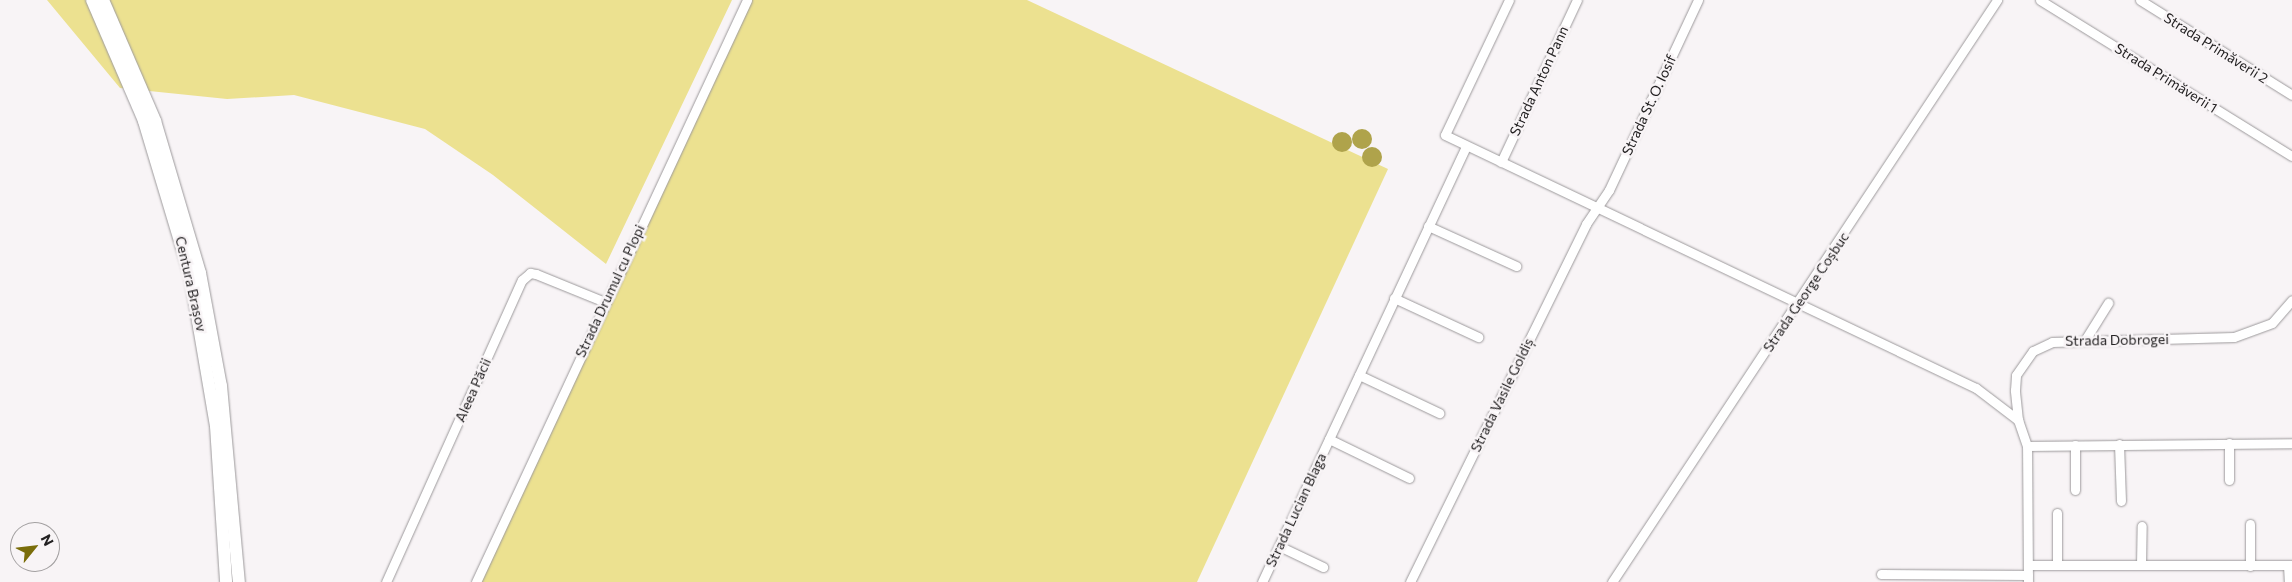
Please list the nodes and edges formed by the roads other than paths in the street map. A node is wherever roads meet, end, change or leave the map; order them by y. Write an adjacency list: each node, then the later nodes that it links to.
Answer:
1 (92, 0): 48 (highway, Centura Brașov)
2 (104, 0): 49 (highway, Centura Brașov)
3 (747, 0): 19 (street, Strada Drumul cu Plopi)
4 (1509, 0): 11 (street)
5 (1577, 0): 13 (street, Strada Anton Pann)
6 (1698, 0): 14 (street, Strada St. O. Iosif)
7 (1997, 0): 21 (street, Strada George Coșbuc)
8 (2040, 0): 12 (street, Strada Primăverii 1)
9 (2140, 0): 10 (street, Strada Primăverii 2)
10 (2292, 95)
11 (1466, 146): 13 (street); 15 (street, Strada Lucian Blaga)
12 (2292, 156)
13 (1501, 162): 14 (street)
14 (1596, 209): 21 (street); 53 (street, Strada Vasile Goldiș)
15 (1428, 226): 16 (street); 17 (street, Strada Lucian Blaga)
16 (1516, 266)
17 (1394, 298): 22 (street); 24 (street, Strada Lucian Blaga)
18 (2292, 300): 23 (street, Strada Dobrogei)
19 (605, 302): 50 (street, Aleea Păcii); 51 (street, Strada Drumul cu Plopi)
20 (2108, 303): 23 (street)
21 (1798, 304): 26 (street); 54 (street, Strada George Coșbuc)
22 (1478, 337)
23 (2085, 340): 26 (street, Strada Dobrogei)
24 (1359, 375): 25 (street); 27 (street, Strada Lucian Blaga)
25 (1439, 413)
26 (2018, 420): 32 (street, Strada Dobrogei)
27 (1329, 439): 33 (street, Strada Lucian Blaga); 40 (street, Strada Lucian Blaga)
28 (2229, 443): 29 (street); 30 (street); 34 (street)
29 (2292, 443)
30 (2119, 444): 31 (street); 36 (street)
31 (2075, 445): 32 (street); 35 (street)
32 (2027, 446): 47 (street, Strada Dobrogei)
33 (1409, 478)
34 (2229, 480)
35 (2076, 490)
36 (2121, 501)
37 (2057, 513): 41 (street)
38 (2250, 524): 44 (street)
39 (2142, 526): 42 (street)
40 (1278, 546): 45 (street); 52 (street, Strada Lucian Blaga)
41 (2058, 565): 42 (street); 47 (street)
42 (2141, 565): 44 (street)
43 (2290, 565): 44 (street); 55 (street)
44 (2250, 566)
45 (1323, 567)
46 (1881, 574): 47 (street)
47 (2028, 574)
48 (226, 582)
49 (239, 582)
50 (386, 582)
51 (476, 582)
52 (1262, 582)
53 (1410, 582)
54 (1612, 582)
55 (2289, 582)

